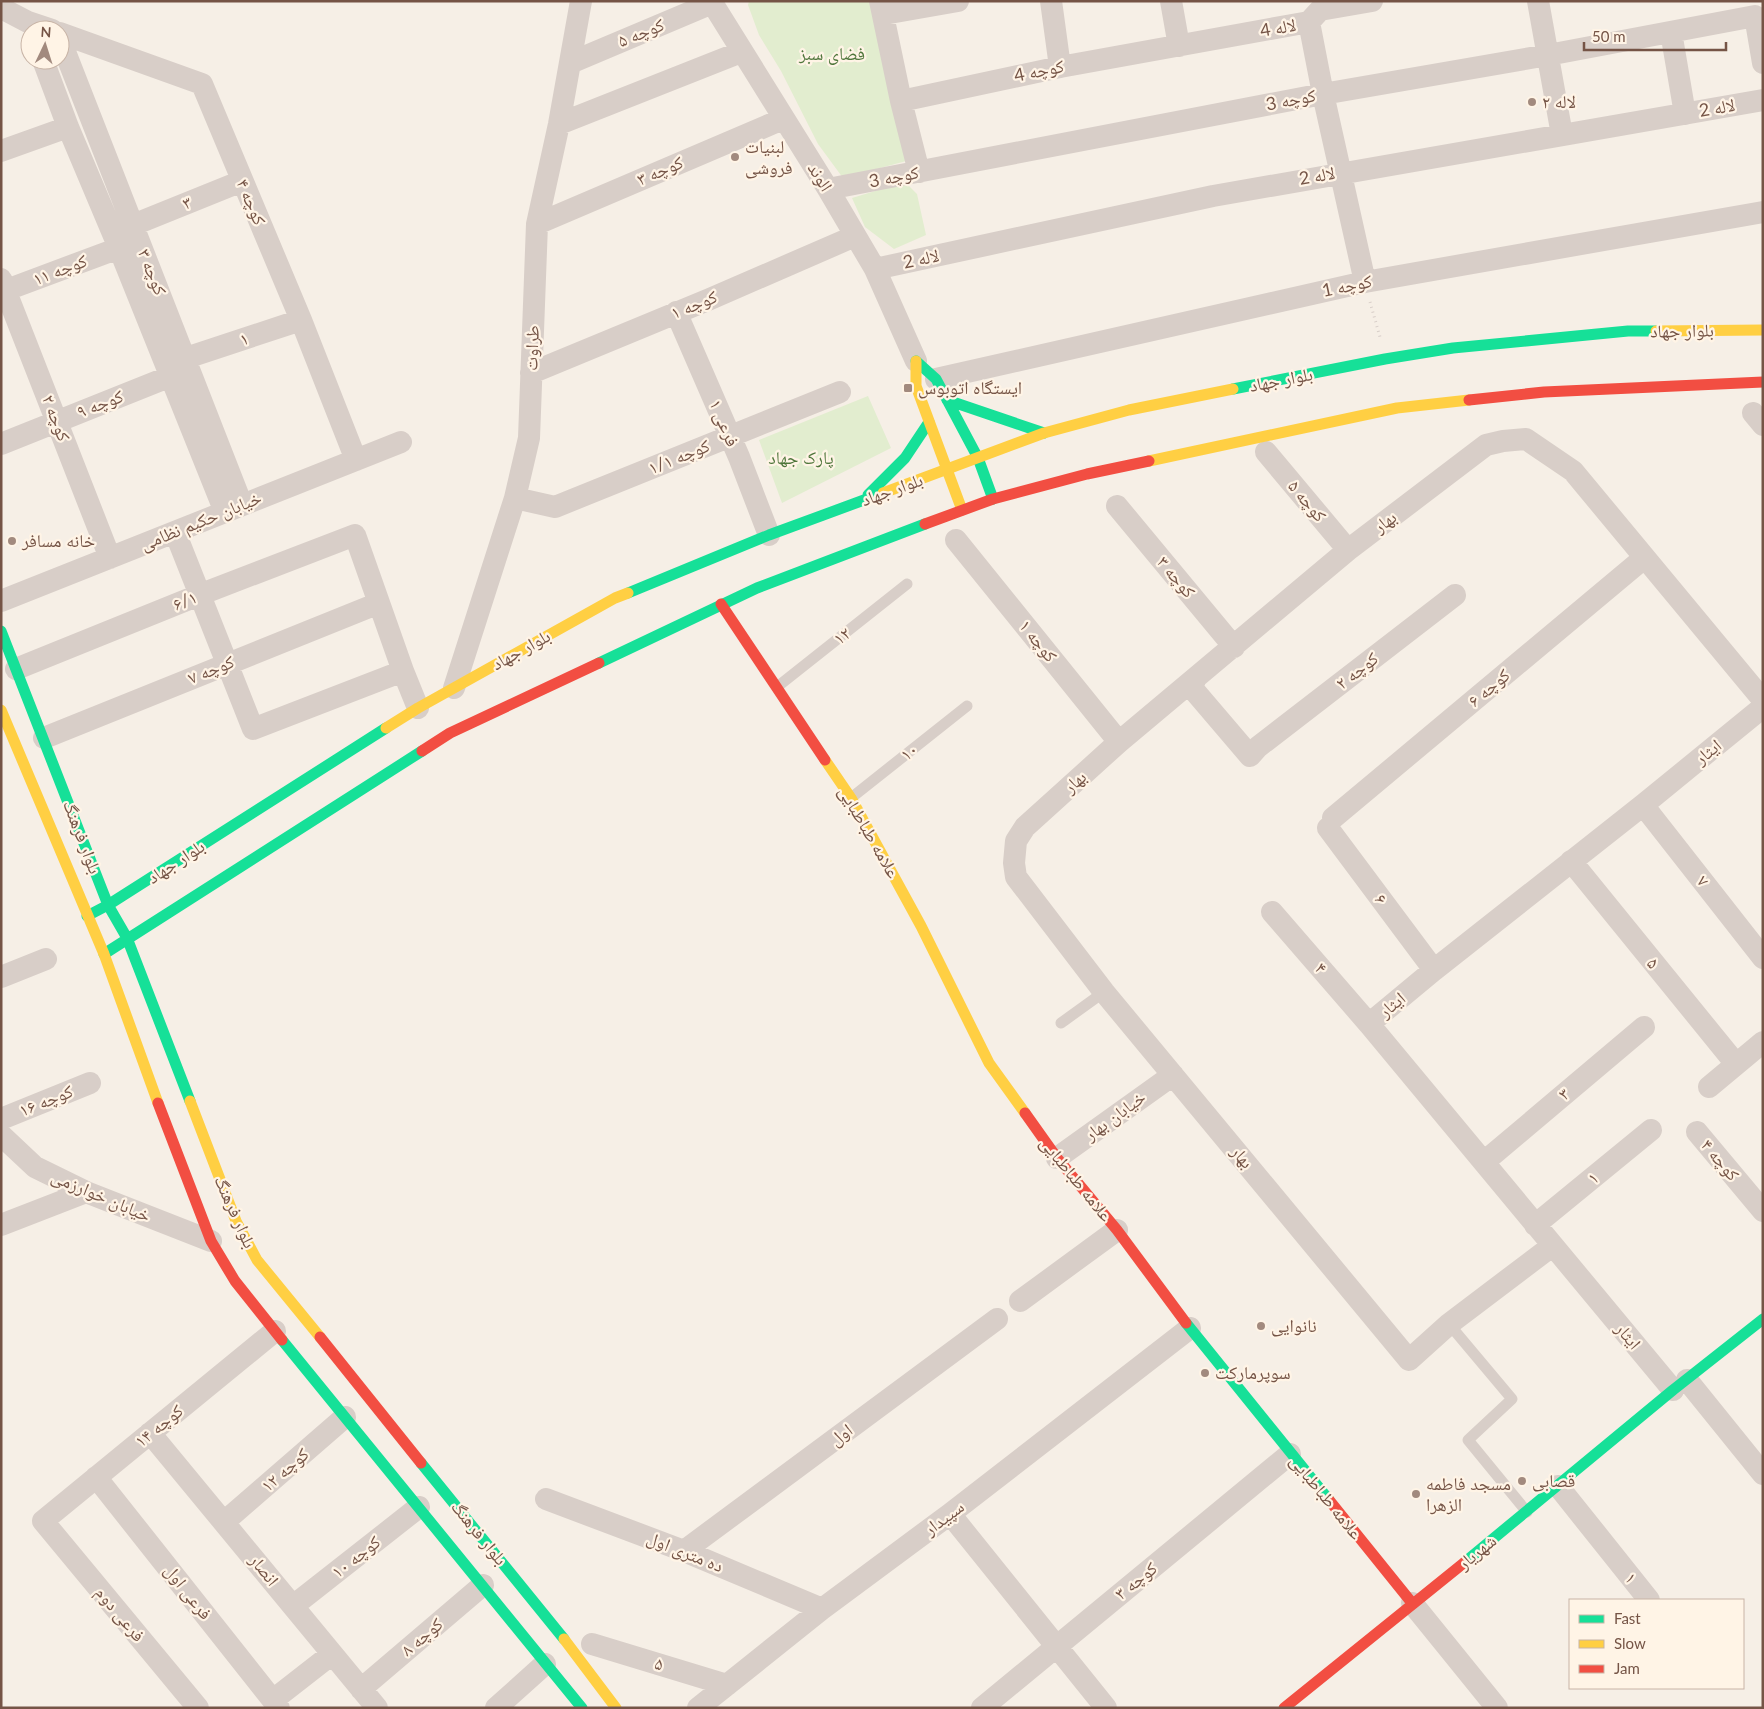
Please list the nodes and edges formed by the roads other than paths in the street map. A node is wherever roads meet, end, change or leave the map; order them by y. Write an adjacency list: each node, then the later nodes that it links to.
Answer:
1 (581, 1): 17 (street, طراوت)
2 (958, 1): 9 (street)
3 (1051, 1): 20 (street)
4 (1171, 1): 14 (street)
5 (1372, 1): 10 (street, لاله 4)
6 (1538, 1): 16 (street)
7 (712, 2): 15 (street, الوند); 17 (street, کوچه ۵)
8 (1, 8): 11 (street)
9 (882, 8): 24 (street)
10 (1316, 11): 14 (street, لاله 4); 22 (street)
11 (20, 20)
12 (1671, 32): 16 (street, کوچه 3); 18 (street, کوچه 3); 25 (street)
13 (70, 37): 33 (street, کوچه ۴)
14 (1179, 46): 20 (street, کوچه 4)
15 (742, 52): 26 (street, الوند); 27 (street)
16 (1548, 55): 22 (street, کوچه 3); 29 (street)
17 (570, 63): 27 (street, طراوت)
18 (1763, 63)
19 (70, 64): 37 (street, کوچه ۳)
20 (1060, 67): 24 (street, کوچه 4)
21 (47, 70): 28 (street, کوچه ۳)
22 (1323, 94): 31 (street, کوچه 3); 32 (street)
23 (1763, 100): 25 (street, لاله 2)
24 (900, 101): 31 (street)
25 (1685, 114): 29 (street, لاله 2)
26 (783, 119): 34 (street, الوند); 36 (street, کوچه ۳)
27 (559, 124): 36 (street, طراوت)
28 (68, 127): 30 (street); 39 (street, کوچه ۳)
29 (1562, 135): 32 (street, لاله 2)
30 (1, 152)
31 (919, 172): 34 (street, کوچه 3)
32 (1341, 172): 40 (street, لاله 2); 41 (street)
33 (242, 181): 37 (street, ۳); 44 (street, کوچه ۴)
34 (828, 189): 38 (street, الوند)
35 (1763, 212): 41 (street, کوچه 1)
36 (537, 224): 48 (street, طراوت)
37 (133, 225): 46 (street, کوچه ۳)
38 (855, 236): 40 (street, الوند); 43 (street, کوچه ۱)
39 (119, 248): 42 (street, کوچه ۱۱); 49 (street, کوچه ۳)
40 (875, 269): 47 (street, الوند)
41 (1365, 282): 50 (street, کوچه 1)
42 (3, 287): 54 (street, کوچه ۲)
43 (676, 312): 48 (street, کوچه ۱); 57 (street, فرعی ۱)
44 (301, 320): 46 (street, ۱); 62 (street, کوچه ۴)
45 (1763, 330): 56 (main road, بلوار جهاد)
46 (186, 358): 68 (street, کوچه ۳)
47 (916, 361): 50 (main road, الوند); 55 (main road, الوند)
48 (531, 373): 64 (street, طراوت)
49 (171, 376): 54 (street, کوچه ۹); 68 (street, کوچه ۳)
50 (936, 379): 53 (main road, الوند)
51 (1763, 382): 65 (main road)
52 (840, 392): 57 (street, کوچه ۱/۱)
53 (946, 400): 56 (main road); 61 (main road, الوند)
54 (57, 421): 59 (street, کوچه ۹); 74 (street, کوچه ۲)
55 (929, 422): 63 (main road, الوند); 66 (main road)
56 (1044, 433): 61 (main road, بلوار جهاد)
57 (730, 436): 64 (street, کوچه ۱/۱); 71 (street, فرعی ۱)
58 (401, 442): 62 (street, خیابان حکیم نظامی)
59 (1, 444)
60 (1266, 452): 73 (street, کوچه ۵)
61 (978, 458): 63 (main road, بلوار جهاد); 65 (main road, الوند)
62 (356, 460): 68 (street, خیابان حکیم نظامی)
63 (947, 470): 66 (main road, بلوار جهاد); 69 (main road, الوند)
64 (515, 498): 89 (street, طراوت)
65 (993, 499): 69 (main road)
66 (863, 501): 71 (main road, بلوار جهاد)
67 (1117, 506): 83 (street, کوچه ۳)
68 (234, 508): 70 (street, خیابان حکیم نظامی)
69 (962, 510): 81 (main road)
70 (174, 532): 74 (street, خیابان حکیم نظامی); 77 (street)
71 (770, 535): 89 (main road, بلوار جهاد)
72 (956, 540): 96 (street, کوچه ۱)
73 (1348, 550): 75 (street, بهار); 83 (street, بهار)
74 (110, 558): 79 (street, خیابان حکیم نظامی)
75 (1644, 558): 90 (street, بهار); 99 (street, کوچه ۶)
76 (907, 584): 88 (lane, ۱۲)
77 (199, 595): 80 (street, ۶/۱); 84 (street); 85 (street, ۶/۱)
78 (1456, 595): 87 (street, کوچه ۲)
79 (1, 601)
80 (379, 603): 84 (street, کوچه ۷); 86 (street)
81 (721, 604): 88 (main road, علامه طباطبایی); 104 (main road)
82 (1, 631): 85 (main road, بلوار فرهنگ)
83 (1234, 647): 87 (street, بهار)
84 (227, 664): 86 (street); 95 (street, کوچه ۷)
85 (16, 669): 95 (main road, بلوار فرهنگ)
86 (403, 671): 93 (street)
87 (1195, 680): 96 (street, بهار)
88 (777, 687): 97 (main road, علامه طباطبایی)
89 (454, 688): 93 (main road, بلوار جهاد)
90 (1763, 700)
91 (967, 706): 97 (lane, ۱۰)
92 (1763, 707): 98 (street, ایثار)
93 (418, 708): 101 (main road, بلوار جهاد)
94 (1, 710): 103 (main road, بلوار فرهنگ)
95 (44, 738): 101 (main road, بلوار فرهنگ)
96 (1119, 742): 110 (street, بهار)
97 (851, 798): 123 (main road, علامه طباطبایی)
98 (1643, 805): 100 (street, ایثار); 106 (street, ۷)
99 (1330, 823): 108 (street, ۶)
100 (1571, 861): 108 (street, ایثار); 115 (street, ۵)
101 (108, 906): 103 (main road, بلوار جهاد); 104 (main road, بلوار فرهنگ)
102 (1272, 912): 112 (street, ۴)
103 (87, 916): 105 (main road, بلوار فرهنگ)
104 (127, 938): 105 (main road); 168 (main road, بلوار فرهنگ)
105 (104, 954): 130 (main road, بلوار فرهنگ)
106 (1763, 958)
107 (46, 959): 109 (street)
108 (1434, 970): 112 (street, ایثار)
109 (1, 977)
110 (1104, 992): 111 (lane); 116 (street, بهار)
111 (1061, 1023)
112 (1369, 1024): 124 (street, ایثار)
113 (1644, 1027): 124 (street, ۳)
114 (1763, 1042): 115 (street)
115 (1736, 1064): 118 (street)
116 (1173, 1074): 123 (street, خیابان بهار); 135 (street, بهار)
117 (90, 1083): 119 (street, کوچه ۱۶)
118 (1709, 1087)
119 (1, 1119)
120 (1651, 1130): 128 (street, ۱)
121 (1697, 1132): 126 (street, کوچه ۴)
122 (1, 1135): 125 (street, خیابان خوارزمی)
123 (1057, 1158): 129 (main road, علامه طباطبایی)
124 (1484, 1162): 128 (street, ایثار)
125 (86, 1192): 127 (street); 130 (street, خیابان خوارزمی)
126 (1763, 1211)
127 (1, 1225)
128 (1535, 1225): 131 (street, ایثار)
129 (1117, 1230): 132 (street); 136 (main road, علامه طباطبایی)
130 (211, 1241): 137 (main road, بلوار فرهنگ)
131 (1552, 1246): 135 (street, بهار); 138 (street, ایثار)
132 (1020, 1301)
133 (998, 1319): 151 (street, اول)
134 (1763, 1319): 138 (main road, شهریار)
135 (1449, 1324): 147 (lane)
136 (1190, 1328): 141 (main road, علامه طباطبایی); 148 (street, سپیدار)
137 (276, 1331): 139 (main road, بلوار فرهنگ); 140 (street, کوچه ۱۴)
138 (1680, 1385): 142 (street); 144 (main road, شهریار)
139 (346, 1417): 146 (main road, بلوار فرهنگ); 150 (street, کوچه ۱۲)
140 (150, 1433): 143 (street, کوچه ۱۴); 150 (street, انصار)
141 (1290, 1454): 154 (main road, علامه طباطبایی); 158 (street, کوچه ۳)
142 (1763, 1474)
143 (96, 1477): 149 (street, کوچه ۱۴); 163 (street, فرعی اول)
144 (1558, 1486): 147 (main road, شهریار); 153 (street, ۱)
145 (546, 1499): 151 (street, ده متری اول)
146 (419, 1507): 152 (main road, بلوار فرهنگ); 155 (street, کوچه ۱۰)
147 (1527, 1512): 154 (main road, شهریار)
148 (950, 1514): 156 (street, سپیدار); 158 (street)
149 (42, 1521): 164 (street, فرعی دوم)
150 (224, 1522): 155 (street, انصار)
151 (684, 1551): 156 (street, ده متری اول)
152 (483, 1585): 160 (main road, بلوار فرهنگ); 162 (street, کوچه ۸)
153 (1647, 1599)
154 (1412, 1604): 172 (main road, شهریار); 173 (street, علامه طباطبایی)
155 (293, 1606): 159 (street, انصار)
156 (822, 1609): 161 (street, سپیدار)
157 (592, 1644): 161 (street, ۵)
158 (1056, 1647): 170 (street, کوچه ۳); 171 (street)
159 (332, 1654): 162 (street, انصار); 163 (street)
160 (546, 1664): 166 (street); 167 (main road, بلوار فرهنگ)
161 (727, 1685): 169 (street, سپیدار)
162 (361, 1689): 165 (street, انصار)
163 (276, 1704)
164 (198, 1708)
165 (377, 1708)
166 (496, 1708)
167 (582, 1708)
168 (616, 1708)
169 (698, 1708)
170 (982, 1708)
171 (1106, 1708)
172 (1284, 1708)
173 (1498, 1708)

